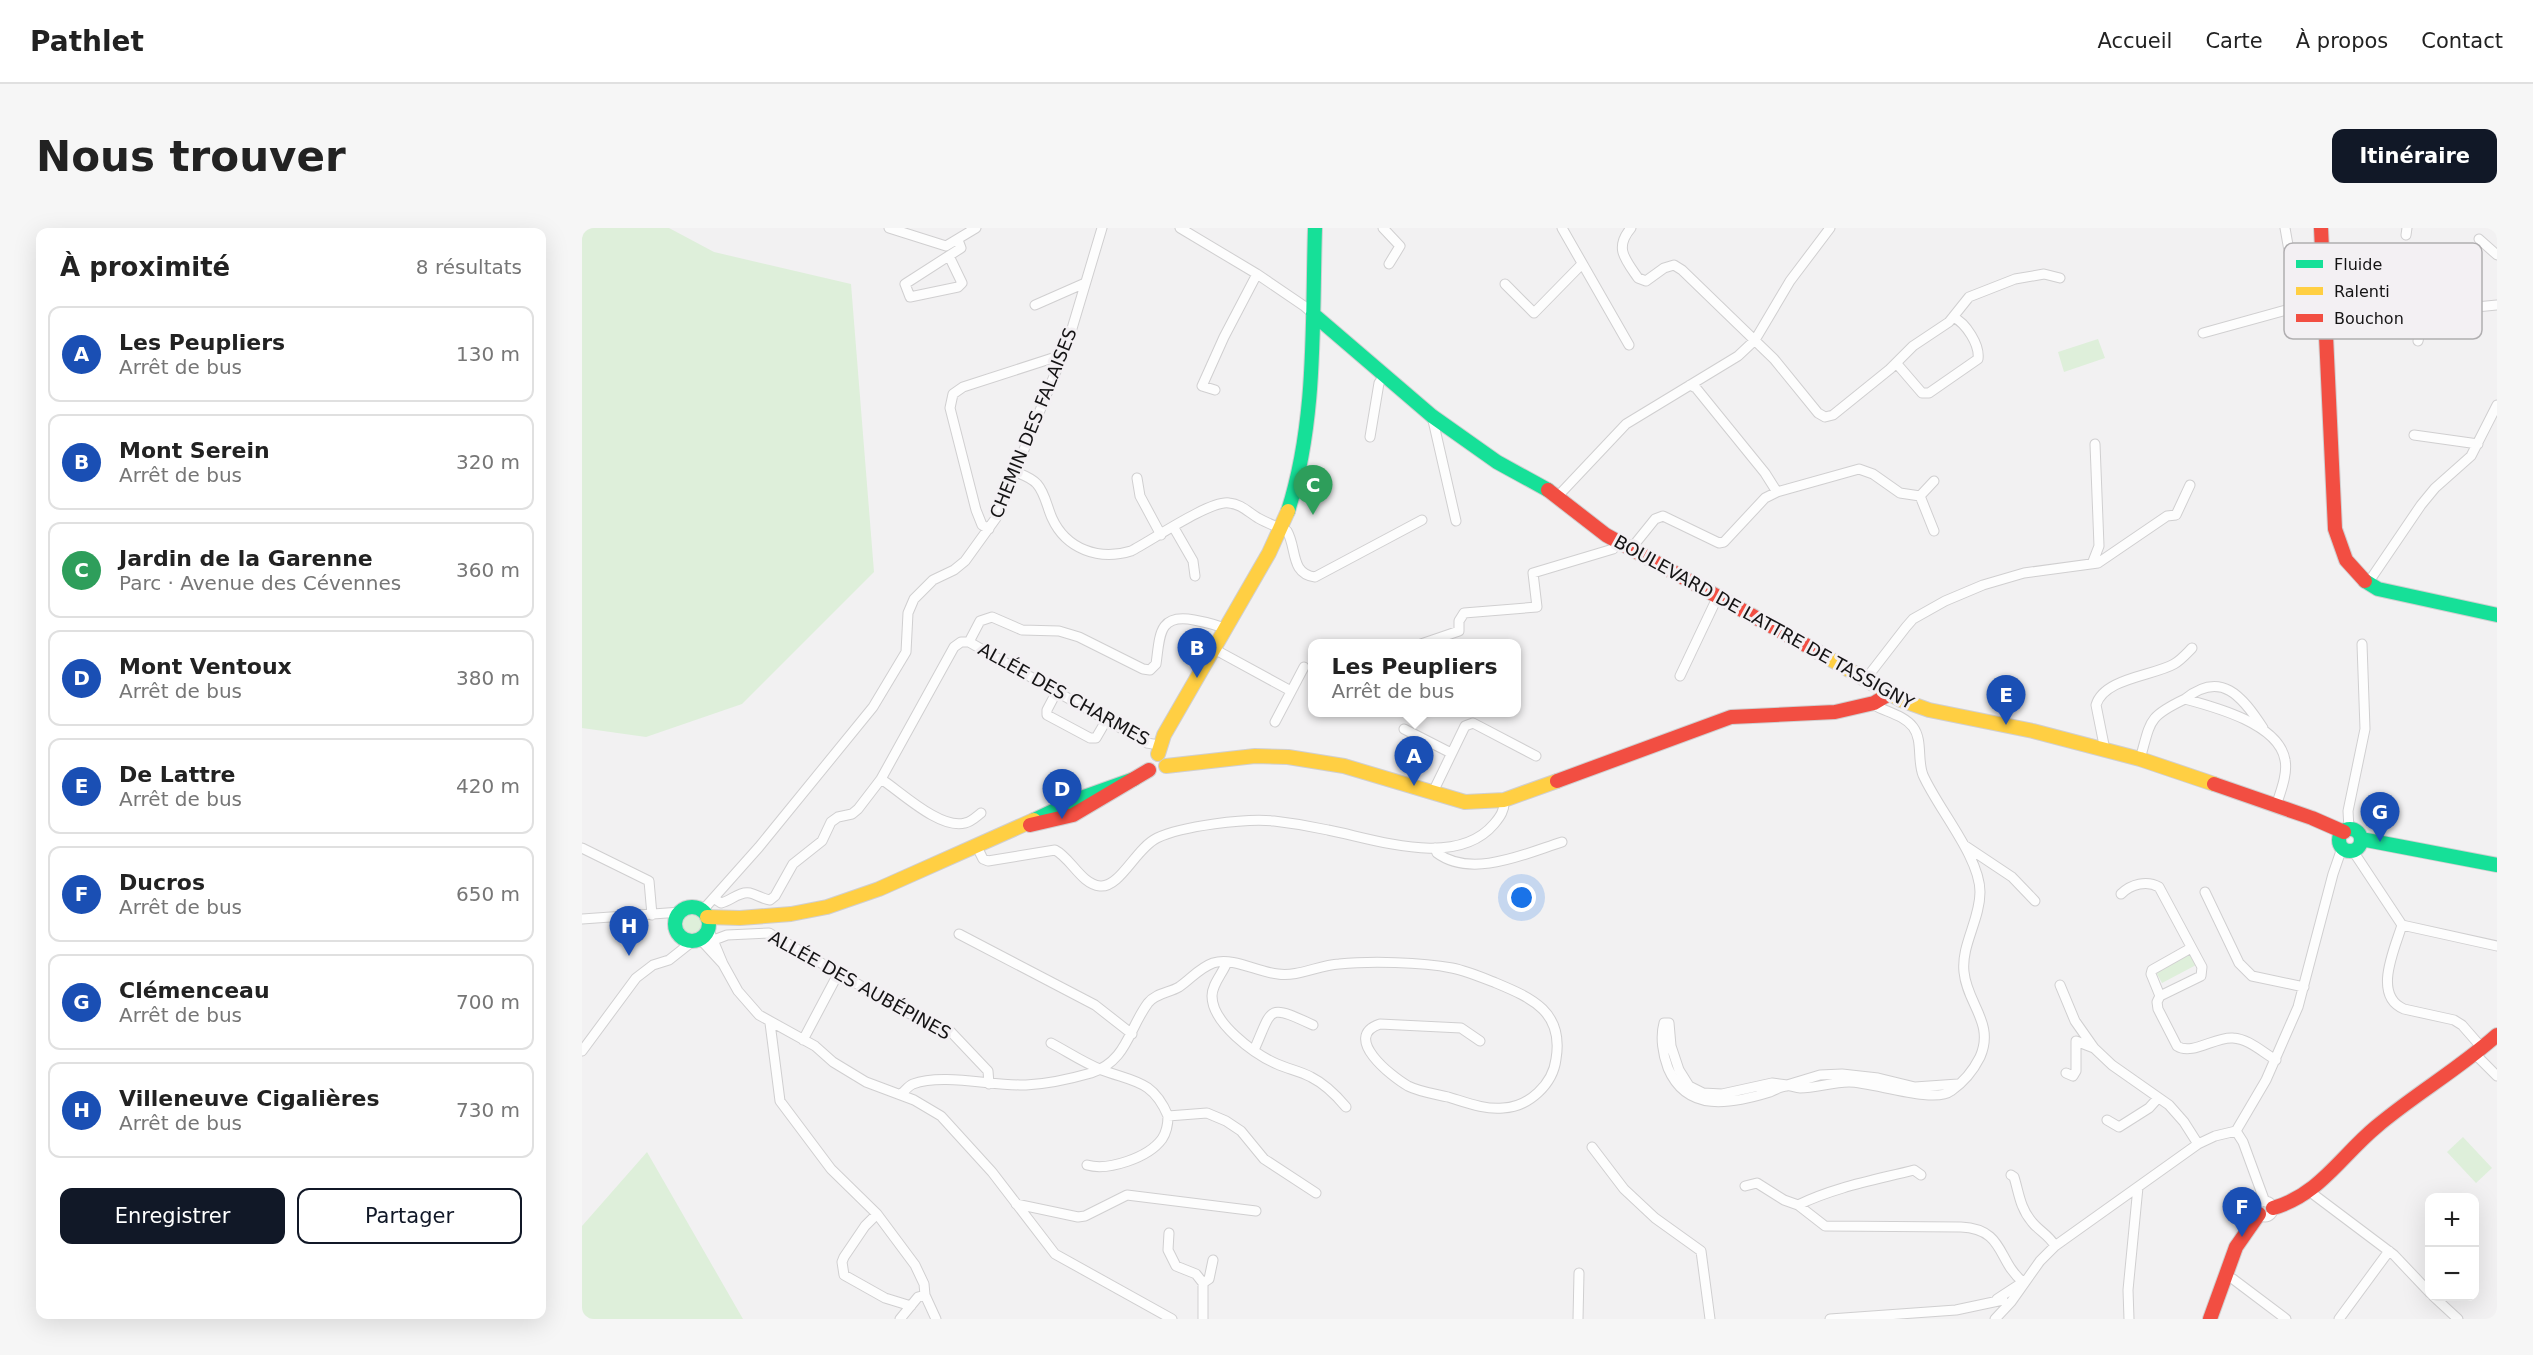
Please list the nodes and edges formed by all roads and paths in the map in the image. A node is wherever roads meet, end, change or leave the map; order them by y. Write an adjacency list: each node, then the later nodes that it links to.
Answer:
1 (889, 228): 13 (street)
2 (976, 228): 13 (street)
3 (1102, 228): 22 (street, CHEMIN DES FALAISES)
4 (1180, 228): 20 (street)
5 (1315, 228): 28 (street)
6 (1383, 228): 18 (street)
7 (1562, 228): 19 (street)
8 (1631, 228): 32 (street)
9 (1830, 228): 32 (street)
10 (2285, 228): 14 (street)
11 (2321, 228): 15 (street)
12 (2479, 239): 16 (street)
13 (958, 240): 17 (street)
14 (2288, 243)
15 (2321, 243)
16 (2497, 255)
17 (948, 256): 17 (street)
18 (1389, 264)
19 (1582, 264): 23 (street); 33 (street)
20 (1257, 274): 28 (street); 38 (street)
21 (2060, 278): 29 (street)
22 (1085, 284): 24 (street); 34 (street, CHEMIN DES FALAISES)
23 (1505, 284)
24 (1035, 305)
25 (2497, 305): 26 (street)
26 (2482, 306)
27 (2284, 311): 30 (street)
28 (1313, 314): 36 (street, BOULEVARD DE LATTRE DE TASSIGNY); 55 (street)
29 (1953, 317): 35 (street); 35 (street)
30 (2204, 333)
31 (2326, 339): 62 (street)
32 (1755, 340): 35 (street); 37 (street)
33 (1629, 345)
34 (1062, 355): 45 (street, CHEMIN DES FALAISES); 56 (street)
35 (1897, 364)
36 (1384, 376): 40 (street, BOULEVARD DE LATTRE DE TASSIGNY); 42 (street)
37 (1690, 385): 49 (street); 50 (street)
38 (1215, 390)
39 (2497, 405): 44 (street)
40 (1432, 416): 50 (street, BOULEVARD DE LATTRE DE TASSIGNY); 53 (street)
41 (2414, 435): 44 (street)
42 (1370, 437)
43 (2094, 444): 60 (street)
44 (2478, 444): 62 (street)
45 (1016, 472): 56 (street, CHEMIN DES FALAISES); 58 (street)
46 (1137, 478): 58 (street)
47 (1934, 481): 51 (street)
48 (2190, 485): 60 (street)
49 (1777, 492): 51 (street); 59 (street)
50 (1558, 496): 59 (street, BOULEVARD DE LATTRE DE TASSIGNY)
51 (1920, 496): 57 (street)
52 (1422, 520): 55 (street)
53 (1455, 521)
54 (1174, 528): 55 (street); 58 (street); 61 (street)
55 (1281, 528): 65 (street)
56 (989, 529): 103 (street, CHEMIN DES FALAISES)
57 (1934, 531)
58 (1161, 535)
59 (1624, 546): 63 (street, BOULEVARD DE LATTRE DE TASSIGNY); 66 (street)
60 (2092, 564): 73 (street)
61 (1195, 576)
62 (2368, 583): 64 (street)
63 (1718, 596): 72 (street); 73 (street, BOULEVARD DE LATTRE DE TASSIGNY)
64 (2497, 615)
65 (1226, 629): 67 (street); 70 (street)
66 (1436, 639)
67 (969, 642): 75 (street, ALLÉE DES CHARMES); 88 (street)
68 (2362, 645): 93 (street)
69 (2192, 648): 83 (street)
70 (1214, 649): 74 (street); 85 (street)
71 (1304, 668): 74 (street)
72 (1680, 676)
73 (1865, 680): 76 (street, BOULEVARD DE LATTRE DE TASSIGNY)
74 (1291, 691): 80 (street)
75 (1057, 692): 79 (street, ALLÉE DES CHARMES); 79 (street)
76 (1889, 694): 78 (street); 83 (street, BOULEVARD DE LATTRE DE TASSIGNY)
77 (2185, 699): 81 (street); 81 (street); 87 (street)
78 (1874, 705): 90 (street); 95 (street, BOULEVARD DE LATTRE DE TASSIGNY)
79 (1107, 719): 85 (street, ALLÉE DES CHARMES)
80 (1275, 722)
81 (2263, 728): 91 (street)
82 (1404, 729): 84 (street)
83 (2105, 750): 87 (street, BOULEVARD DE LATTRE DE TASSIGNY)
84 (1452, 753): 86 (street); 89 (street)
85 (1161, 755): 89 (street); 97 (street)
86 (1536, 756)
87 (2140, 759): 91 (street, BOULEVARD DE LATTRE DE TASSIGNY)
88 (881, 778): 92 (street); 103 (street)
89 (1433, 792): 90 (street)
90 (1504, 800): 99 (street)
91 (2276, 806): 93 (street, BOULEVARD DE LATTRE DE TASSIGNY)
92 (981, 813)
93 (2346, 830): 96 (street); 96 (street, BOULEVARD DE LATTRE DE TASSIGNY)
94 (1562, 842): 99 (street)
95 (1964, 845): 104 (street, BOULEVARD DE LATTRE DE TASSIGNY); 134 (street, BOULEVARD DE LATTRE DE TASSIGNY)
96 (2352, 846): 100 (street); 108 (street); 116 (street)
97 (976, 847): 99 (street); 109 (street)
98 (582, 848): 105 (street)
99 (1436, 848)
100 (2497, 865)
101 (2205, 892): 116 (street)
102 (2121, 894): 112 (street)
103 (715, 899): 109 (street, CHEMIN DES FALAISES)
104 (2036, 901)
105 (652, 915): 106 (street); 107 (street)
106 (674, 915): 109 (street); 109 (street)
107 (582, 919)
108 (2402, 925): 111 (street); 128 (street)
109 (700, 933): 114 (street, ALLÉE DES AUBÉPINES); 118 (street); 126 (street, CHEMIN DES FALAISES)
110 (959, 934): 120 (street)
111 (2497, 946)
112 (2192, 948): 117 (street); 117 (street)
113 (1227, 962): 120 (street); 123 (street); 127 (street)
114 (838, 974): 122 (street); 133 (street, ALLÉE DES AUBÉPINES)
115 (2060, 985): 125 (street)
116 (2304, 987): 129 (street)
117 (2160, 996): 129 (street)
118 (770, 1023): 122 (street); 154 (street)
119 (1313, 1025): 127 (street)
120 (1132, 1034): 130 (street)
121 (2497, 1035): 128 (street)
122 (803, 1040): 135 (street)
123 (1480, 1041)
124 (1051, 1043): 130 (street)
125 (2094, 1048): 131 (street); 136 (street)
126 (582, 1050)
127 (1254, 1050): 137 (street)
128 (2480, 1052): 132 (street); 148 (street)
129 (2276, 1060): 140 (street)
130 (1100, 1069): 133 (street); 138 (street)
131 (2066, 1073)
132 (2497, 1076)
133 (989, 1084): 135 (street)
134 (1787, 1085): 134 (street)
135 (901, 1094): 150 (street)
136 (2158, 1098): 139 (street); 141 (street)
137 (1346, 1107)
138 (1168, 1116): 143 (street); 149 (street)
139 (2108, 1120)
140 (2236, 1131): 141 (street); 152 (street)
141 (2198, 1144): 147 (street)
142 (1593, 1147): 174 (street)
143 (1087, 1165)
144 (1921, 1175): 151 (street)
145 (2011, 1175): 156 (street)
146 (1745, 1186): 151 (street)
147 (2138, 1187): 156 (street); 177 (street)
148 (2309, 1191): 152 (street); 157 (street)
149 (1316, 1192)
150 (1016, 1204): 153 (street); 171 (street)
151 (1798, 1205): 162 (street)
152 (2266, 1208): 160 (street)
153 (1256, 1211)
154 (877, 1214): 164 (street); 168 (street)
155 (1169, 1233): 161 (street)
156 (2055, 1246): 162 (street)
157 (2389, 1251): 163 (street); 180 (street)
158 (1213, 1260): 161 (street)
159 (1579, 1273): 173 (street)
160 (2224, 1276): 178 (street); 179 (street)
161 (1203, 1282): 172 (street)
162 (2024, 1282): 165 (street); 167 (street)
163 (2425, 1288)
164 (925, 1295): 168 (street); 170 (street)
165 (1997, 1299): 167 (street); 175 (street)
166 (2438, 1301): 181 (street)
167 (2009, 1304): 176 (street)
168 (910, 1305): 169 (street)
169 (900, 1319)
170 (936, 1319)
171 (1172, 1319)
172 (1203, 1319)
173 (1578, 1319)
174 (1710, 1319)
175 (1830, 1319)
176 (1995, 1319)
177 (2129, 1319)
178 (2210, 1319)
179 (2286, 1319)
180 (2339, 1319)
181 (2458, 1319)

